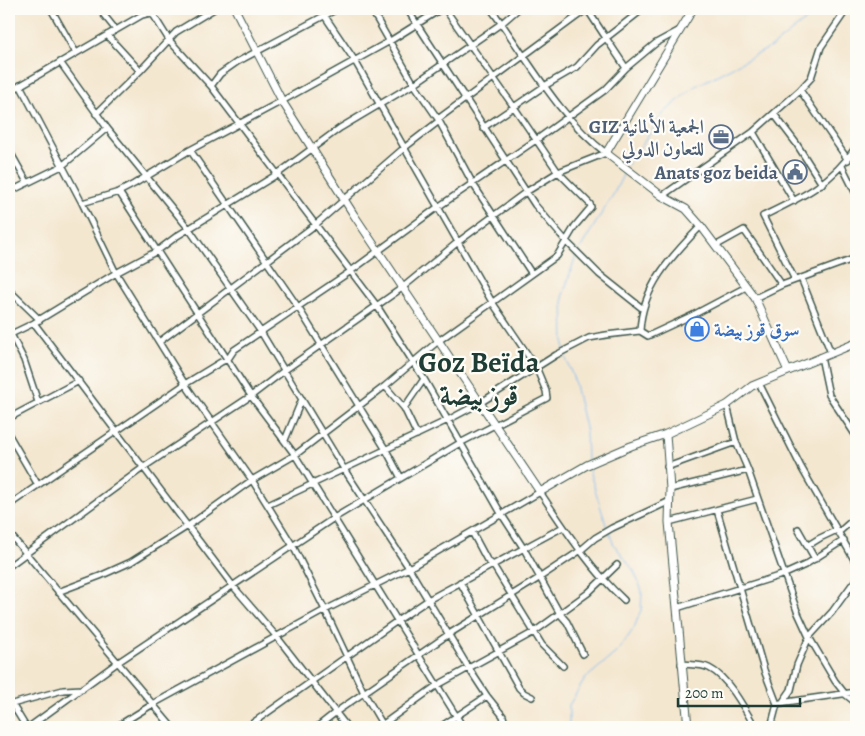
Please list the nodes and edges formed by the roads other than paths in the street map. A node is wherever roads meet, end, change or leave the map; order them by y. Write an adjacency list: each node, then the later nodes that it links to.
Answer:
1 (51, 9): 28 (street)
2 (99, 9): 20 (street)
3 (214, 9): 24 (street)
4 (235, 9): 27 (main road)
5 (320, 9): 17 (street)
6 (337, 9): 17 (street)
7 (371, 9): 25 (street)
8 (407, 9): 19 (street)
9 (441, 9): 19 (street)
10 (445, 9): 26 (street)
11 (492, 9): 18 (street)
12 (518, 9): 18 (street)
13 (587, 9): 23 (street); 29 (street)
14 (643, 9): 23 (street)
15 (693, 9): 21 (main road)
16 (847, 9): 40 (street)
17 (324, 16): 27 (street); 30 (street)
18 (502, 23): 26 (street); 29 (street)
19 (417, 24): 25 (street); 32 (street)
20 (116, 30): 22 (street); 24 (street)
21 (680, 30): 33 (street); 60 (main road)
22 (107, 35): 28 (street); 34 (street)
23 (606, 38): 33 (street); 39 (street)
24 (169, 40): 34 (street); 38 (street)
25 (390, 41): 30 (street); 36 (street)
26 (470, 45): 32 (street); 35 (street)
27 (256, 51): 38 (street); 43 (main road)
28 (76, 53): 31 (street)
29 (524, 55): 35 (street); 39 (street)
30 (355, 61): 43 (street); 44 (street)
31 (60, 62): 37 (street); 46 (street)
32 (443, 64): 36 (street); 42 (street)
33 (626, 68): 48 (street)
34 (140, 71): 46 (street)
35 (494, 79): 42 (street); 45 (street)
36 (414, 84): 44 (street); 49 (street)
37 (20, 85): 41 (street); 63 (street)
38 (211, 86): 50 (street)
39 (546, 86): 45 (street); 48 (street)
40 (800, 90): 47 (street); 61 (street)
41 (9, 92)
42 (465, 99): 49 (street); 52 (street)
43 (282, 102): 50 (street); 56 (main road)
44 (379, 105): 56 (street); 57 (street)
45 (514, 107): 52 (street); 54 (street)
46 (96, 114): 51 (street)
47 (774, 114): 53 (street); 70 (street)
48 (568, 117): 54 (street); 60 (street)
49 (438, 120): 57 (street); 69 (street)
50 (240, 123): 59 (street); 66 (street)
51 (107, 128): 63 (street); 67 (street)
52 (483, 128): 62 (street)
53 (753, 132): 75 (street); 77 (street)
54 (536, 140): 62 (street); 65 (street)
55 (856, 147): 61 (street)
56 (312, 148): 66 (street); 76 (main road)
57 (404, 148): 76 (street); 80 (street)
58 (9, 150): 68 (street)
59 (190, 150): 67 (street); 79 (street)
60 (606, 153): 65 (street); 75 (main road)
61 (848, 160): 64 (street)
62 (506, 161): 69 (street); 73 (street)
63 (62, 166): 68 (street); 78 (street)
64 (842, 166): 70 (street); 74 (street)
65 (558, 172): 73 (street); 85 (street)
66 (276, 175): 79 (street); 82 (street)
67 (147, 176): 72 (street); 84 (street)
68 (27, 182): 71 (street)
69 (473, 184): 80 (street); 81 (street)
70 (822, 184): 77 (street)
71 (9, 192)
72 (120, 192): 78 (street); 88 (street)
73 (526, 192): 81 (street); 85 (street)
74 (856, 194)
75 (662, 196): 83 (main road)
76 (345, 200): 82 (street); 89 (main road)
77 (794, 201): 95 (street)
78 (82, 203): 93 (street)
79 (226, 206): 84 (street); 91 (street)
80 (438, 208): 86 (street); 89 (street)
81 (494, 215): 86 (street); 94 (street)
82 (315, 225): 91 (street); 92 (street)
83 (702, 226): 87 (main road); 105 (street)
84 (189, 229): 88 (street); 97 (street)
85 (566, 241): 94 (street); 105 (street)
86 (458, 242): 99 (street); 102 (street)
87 (717, 245): 96 (street); 98 (main road)
88 (157, 251): 93 (street); 106 (street)
89 (378, 252): 92 (street); 99 (main road)
90 (856, 258): 95 (street)
91 (267, 261): 97 (street); 104 (street)
92 (351, 271): 103 (street); 104 (street)
93 (116, 272): 107 (street); 111 (street)
94 (532, 274): 102 (street)
95 (798, 279): 96 (street); 116 (street)
96 (782, 285): 101 (street)
97 (230, 287): 106 (street); 109 (street)
98 (746, 287): 101 (main road); 108 (street)
99 (402, 288): 103 (street); 112 (main road)
100 (9, 290): 107 (street)
101 (755, 298): 122 (main road)
102 (492, 302): 112 (street); 120 (street)
103 (376, 306): 114 (street); 119 (street)
104 (298, 307): 109 (street); 114 (street)
105 (643, 310): 108 (street)
106 (198, 313): 111 (street); 118 (street)
107 (37, 321): 110 (street); 124 (street)
108 (640, 331): 120 (street)
109 (260, 332): 118 (street); 121 (street)
110 (10, 335): 130 (street)
111 (159, 342): 126 (street)
112 (438, 342): 119 (street); 131 (main road)
113 (856, 342): 115 (main road)
114 (322, 344): 121 (street); 132 (street)
115 (852, 346): 116 (main road)
116 (830, 354): 117 (main road)
117 (821, 357): 122 (main road); 144 (street)
118 (228, 359): 126 (street); 128 (street)
119 (412, 362): 123 (street); 127 (street)
120 (536, 367): 131 (street); 138 (street)
121 (285, 370): 128 (street); 129 (street)
122 (788, 371): 125 (main road)
123 (424, 379): 134 (street); 136 (street)
124 (79, 382): 130 (street); 139 (street)
125 (759, 383): 133 (main road); 173 (street)
126 (185, 384): 137 (street); 139 (street)
127 (384, 386): 132 (street); 134 (street)
128 (251, 396): 137 (street); 145 (street)
129 (302, 398): 140 (street); 145 (street)
130 (38, 402): 135 (street)
131 (480, 403): 136 (street); 138 (main road)
132 (359, 405): 140 (street); 148 (street)
133 (727, 405): 141 (main road); 146 (street)
134 (404, 408): 143 (street)
135 (9, 418)
136 (448, 420): 143 (street); 147 (street)
137 (212, 421): 150 (street); 155 (street)
138 (496, 424): 147 (street); 159 (main road)
139 (117, 431): 150 (street); 157 (street)
140 (322, 433): 149 (street); 152 (street)
141 (666, 434): 151 (main road); 159 (main road)
142 (9, 435): 157 (street)
143 (416, 435): 148 (street)
144 (856, 436)
145 (285, 440): 149 (street)
146 (736, 442): 151 (street); 153 (street)
147 (460, 443): 154 (street); 166 (street)
148 (386, 450): 152 (street); 154 (street)
149 (295, 455): 155 (street); 156 (street)
150 (144, 467): 170 (street); 181 (street)
151 (668, 467): 158 (main road)
152 (344, 469): 156 (street); 160 (street)
153 (748, 470): 158 (street); 161 (street)
154 (401, 478): 160 (street)
155 (252, 480): 164 (street); 170 (street)
156 (312, 483): 164 (street); 168 (street)
157 (38, 485): 163 (street)
158 (670, 489): 162 (main road)
159 (540, 492): 166 (street); 171 (street)
160 (364, 499): 168 (street); 187 (street)
161 (757, 499): 165 (street); 188 (street)
162 (670, 500): 169 (main road); 180 (street)
163 (9, 505)
164 (268, 505): 177 (street)
165 (717, 510): 169 (street); 195 (street)
166 (502, 515): 174 (street); 179 (street)
167 (856, 517): 173 (street)
168 (334, 518): 177 (street); 194 (street)
169 (669, 522): 201 (main road)
170 (188, 526): 193 (street); 196 (street)
171 (563, 527): 179 (street); 180 (street)
172 (798, 529): 178 (street)
173 (838, 531): 176 (street); 178 (street)
174 (472, 532): 184 (street); 187 (street)
175 (9, 533): 181 (street)
176 (844, 540): 182 (street); 183 (street)
177 (292, 546): 193 (street); 202 (street)
178 (807, 546): 182 (street)
179 (524, 549): 184 (street); 189 (street)
180 (581, 550): 189 (street); 190 (street)
181 (26, 554): 186 (street); 196 (street)
182 (815, 559): 188 (street)
183 (856, 564)
184 (493, 565): 192 (street); 197 (street)
185 (617, 565): 190 (street)
186 (9, 566)
187 (409, 568): 194 (street); 198 (street)
188 (785, 574): 195 (street); 209 (street)
189 (539, 578): 197 (street); 203 (street)
190 (604, 579): 199 (street); 203 (street)
191 (855, 581): 200 (street); 209 (street)
192 (460, 582): 198 (street); 204 (street)
193 (233, 586): 208 (street); 214 (street)
194 (375, 586): 202 (street); 205 (street)
195 (740, 589): 201 (street); 226 (street)
196 (58, 592): 214 (street)
197 (511, 596): 204 (street); 206 (street)
198 (428, 600): 205 (street); 207 (street)
199 (624, 600)
200 (856, 600)
201 (677, 608): 215 (main road)
202 (325, 610): 208 (street); 212 (street)
203 (560, 614): 206 (street); 211 (street)
204 (480, 616): 207 (street); 210 (street)
205 (396, 621): 212 (street); 213 (street)
206 (534, 632): 210 (street); 216 (street)
207 (449, 634): 213 (street); 217 (street)
208 (276, 637): 218 (street); 229 (street)
209 (809, 637): 223 (street); 226 (street)
210 (498, 650): 217 (street); 225 (street)
211 (583, 654)
212 (347, 656): 218 (street); 222 (street)
213 (418, 656): 219 (street); 222 (street)
214 (117, 663): 220 (street); 229 (street)
215 (681, 664): 242 (main road); 243 (street)
216 (562, 666)
217 (468, 667): 219 (street); 224 (street)
218 (311, 681): 230 (street); 236 (street)
219 (436, 686): 231 (street); 232 (street)
220 (82, 689): 228 (street); 233 (street)
221 (856, 692): 223 (street)
222 (364, 693): 230 (street); 232 (street)
223 (846, 695): 226 (street); 227 (street)
224 (487, 696): 231 (street); 241 (street)
225 (532, 697)
226 (780, 703): 244 (street)
227 (856, 703)
228 (10, 704): 233 (street)
229 (153, 704): 234 (street); 235 (street)
230 (336, 712): 237 (street); 238 (street)
231 (456, 716): 239 (street); 240 (street)
232 (382, 726)
233 (28, 727)
234 (116, 727)
235 (172, 727)
236 (247, 727)
237 (317, 727)
238 (347, 727)
239 (440, 727)
240 (463, 727)
241 (503, 727)
242 (688, 727)
243 (755, 727)
244 (771, 727)

